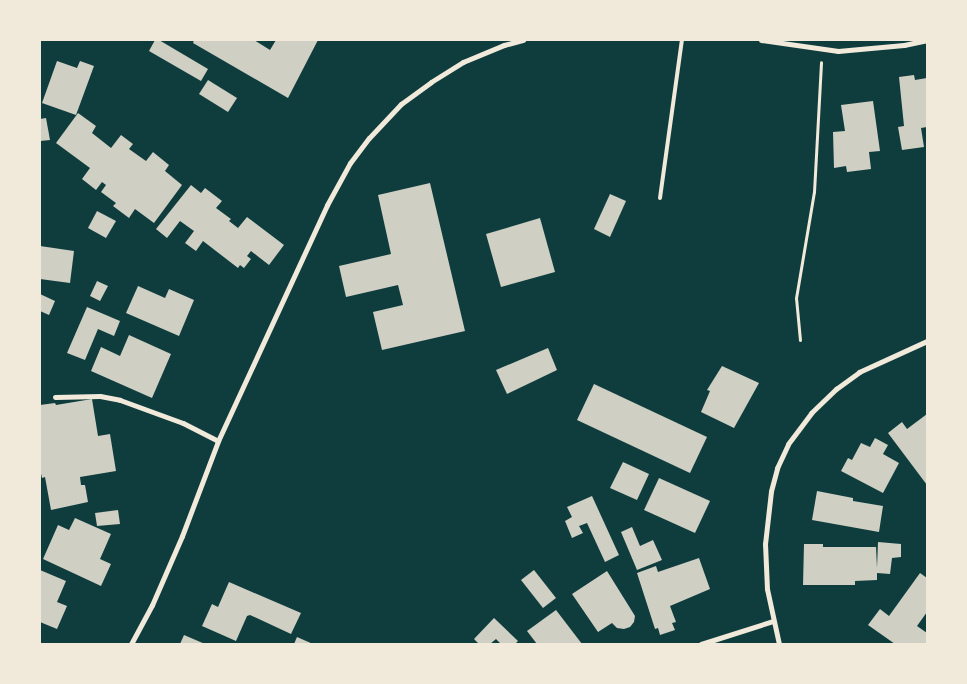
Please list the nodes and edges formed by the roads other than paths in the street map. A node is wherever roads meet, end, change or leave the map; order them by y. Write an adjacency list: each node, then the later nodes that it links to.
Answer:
1 (523, 40): 9 (street)
2 (682, 40): 6 (lane)
3 (761, 40): 5 (street)
4 (927, 40): 5 (street)
5 (782, 41)
6 (660, 198)
7 (927, 342): 10 (street)
8 (55, 397): 9 (street)
9 (218, 441): 11 (street)
10 (773, 621): 12 (street); 13 (street)
11 (131, 644)
12 (701, 644)
13 (779, 644)

